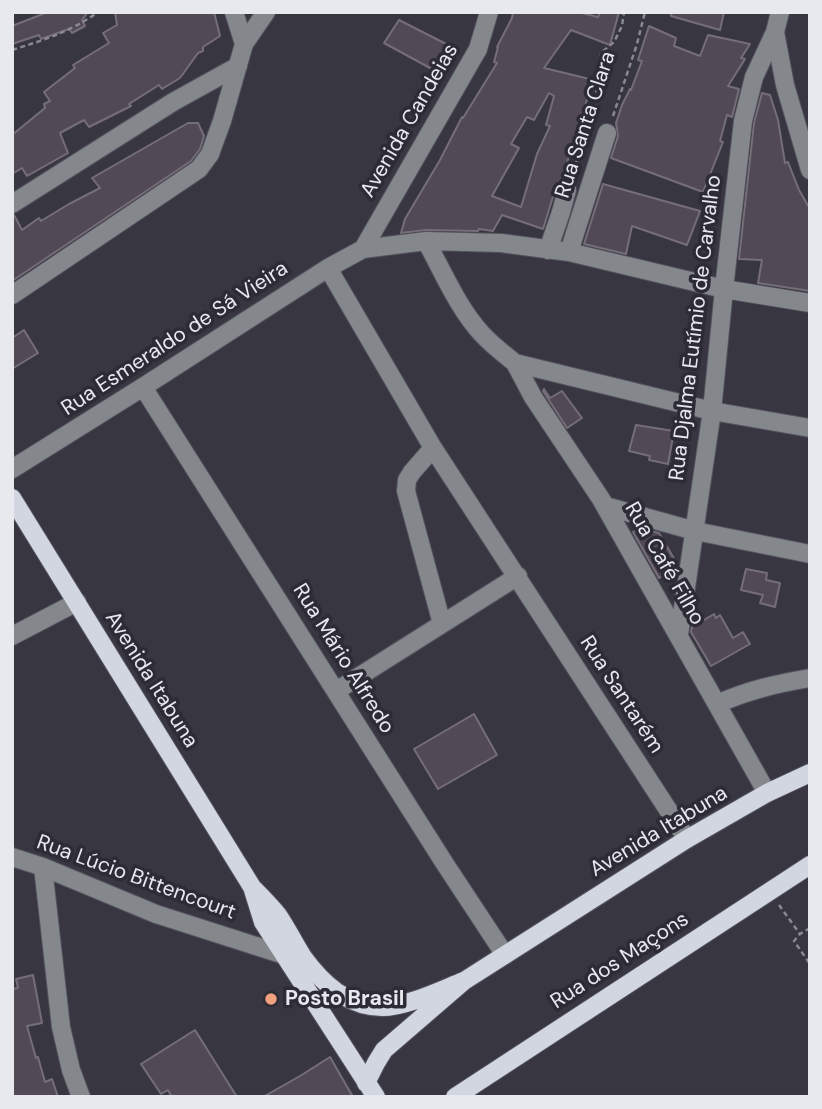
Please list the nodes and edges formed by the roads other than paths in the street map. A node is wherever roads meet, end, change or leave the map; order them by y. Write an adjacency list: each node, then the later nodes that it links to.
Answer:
1 (234, 12): 6 (street)
2 (266, 12): 6 (street)
3 (489, 12): 13 (street, Avenida Candeias)
4 (780, 12): 5 (street)
5 (775, 32): 9 (street); 17 (street, Rua Djalma Eutímio de Carvalho)
6 (244, 44): 7 (street)
7 (238, 66): 11 (street); 18 (street)
8 (607, 133): 15 (street, Rua Santa Clara)
9 (810, 170)
10 (567, 190): 14 (street, Rua Santa Clara)
11 (12, 204)
12 (426, 241): 13 (street); 14 (street); 20 (street)
13 (363, 249): 16 (street, Rua Esmeraldo de Sá Vieira)
14 (548, 250): 15 (street)
15 (569, 252): 17 (street)
16 (328, 268): 21 (street, Rua Esmeraldo de Sá Vieira); 24 (street, Rua Santarém)
17 (724, 289): 19 (street); 22 (street, Rua Djalma Eutímio de Carvalho)
18 (12, 295)
19 (810, 303)
20 (515, 363): 22 (street); 27 (street, Rua Café Filho)
21 (143, 387): 25 (street, Rua Esmeraldo de Sá Vieira); 36 (street, Rua Mário Alfredo)
22 (712, 411): 23 (street); 28 (street, Rua Djalma Eutímio de Carvalho)
23 (810, 428)
24 (433, 448): 30 (street, Rua Santarém); 32 (street)
25 (12, 469)
26 (12, 498): 31 (main road, Avenida Itabuna)
27 (605, 506): 28 (street); 33 (street, Rua Café Filho)
28 (695, 531): 29 (street); 33 (street, Rua Djalma Eutímio de Carvalho)
29 (810, 554)
30 (518, 576): 32 (street); 40 (street, Rua Santarém)
31 (77, 602): 34 (street); 44 (main road, Avenida Itabuna)
32 (442, 624): 36 (street)
33 (679, 635): 37 (street, Rua Café Filho)
34 (12, 636)
35 (810, 678): 37 (street)
36 (336, 691): 46 (street, Rua Mário Alfredo)
37 (717, 704): 39 (street, Rua Café Filho)
38 (810, 773): 39 (main road, Avenida Itabuna)
39 (766, 793): 40 (main road, Avenida Itabuna)
40 (687, 839): 46 (main road, Avenida Itabuna)
41 (12, 857): 43 (street, Rua Lúcio Bittencourt)
42 (810, 865): 50 (main road, Rua dos Maçons)
43 (43, 867): 45 (street, Rua Lúcio Bittencourt); 49 (street)
44 (252, 887): 45 (main road, Avenida Itabuna); 47 (main road, Avenida Itabuna)
45 (285, 955): 48 (main road, Avenida Itabuna)
46 (505, 955): 47 (main road, Avenida Itabuna)
47 (464, 981): 48 (main road, Avenida Itabuna)
48 (371, 1090)
49 (81, 1097)
50 (456, 1097)

